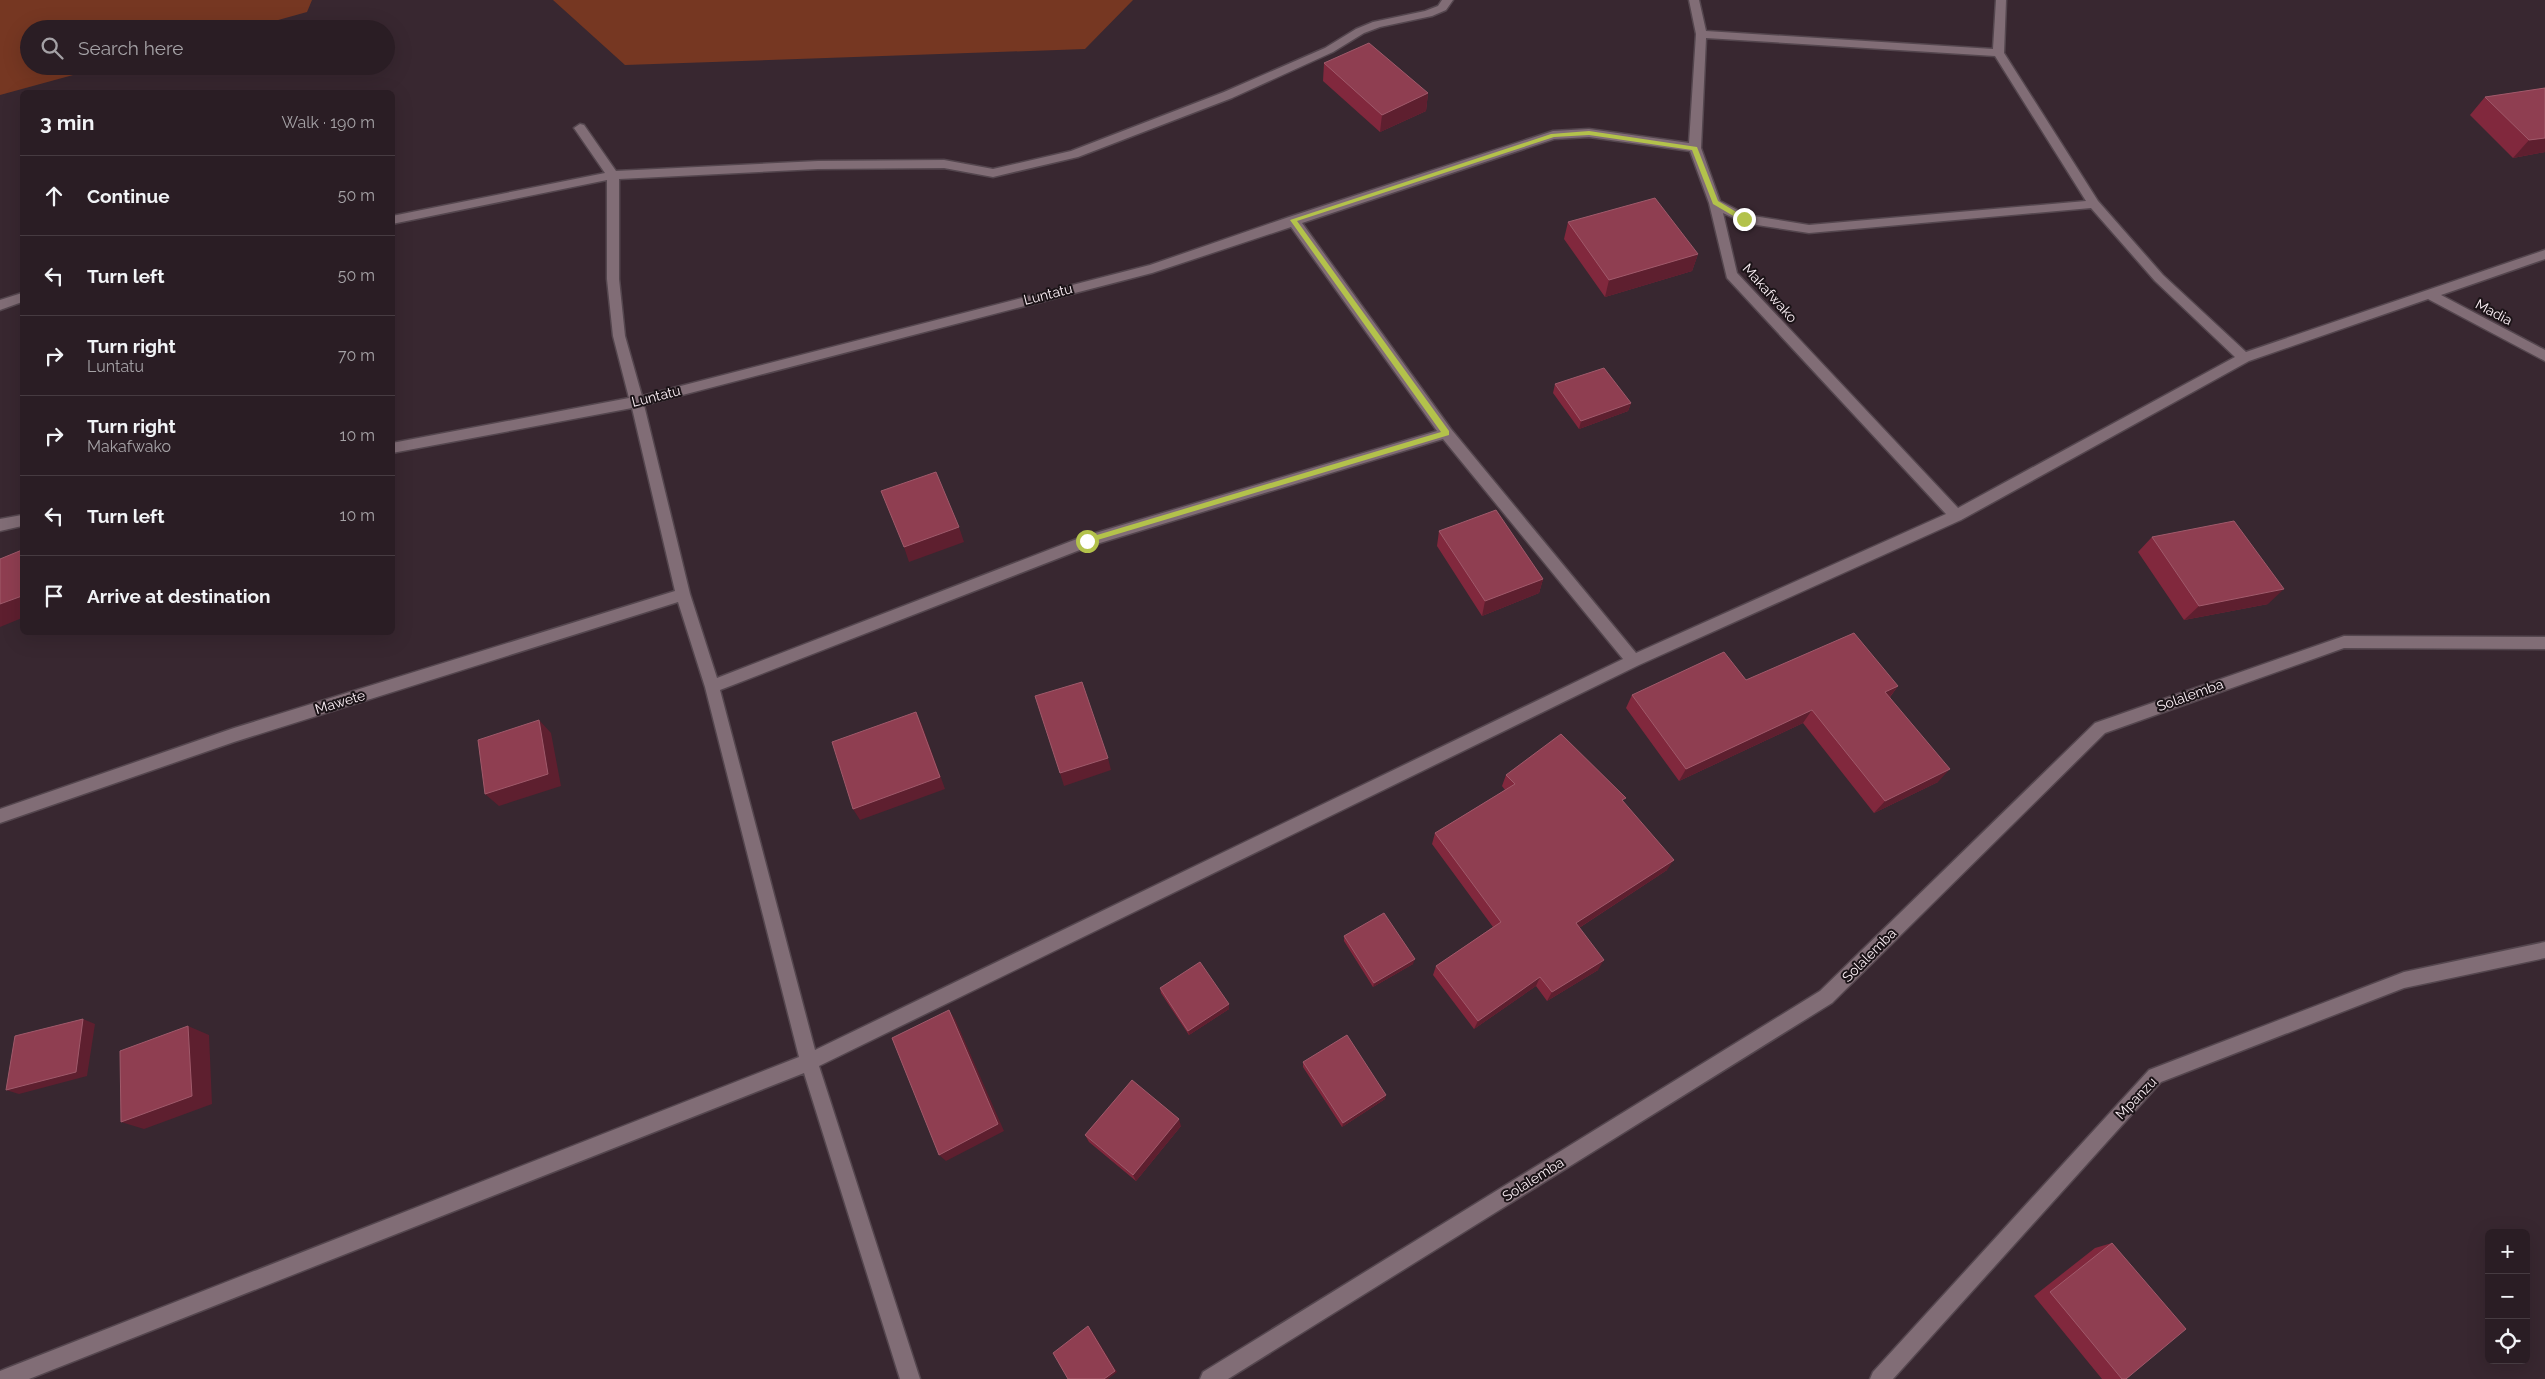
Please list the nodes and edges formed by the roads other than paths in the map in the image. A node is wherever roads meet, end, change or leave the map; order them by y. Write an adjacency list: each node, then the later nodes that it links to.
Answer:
1 (1448, 0): 8 (street)
2 (1694, 0): 4 (street, Makafwako)
3 (2001, 0): 5 (street)
4 (1701, 34): 5 (street); 7 (street, Makafwako)
5 (1998, 53): 10 (street)
6 (580, 128): 8 (street)
7 (1695, 148): 9 (street, Makafwako); 12 (street, Luntatu)
8 (613, 175): 11 (street); 19 (street)
9 (1715, 203): 10 (street); 22 (street, Makafwako)
10 (2094, 204): 18 (street)
11 (395, 219)
12 (1293, 220): 19 (street, Luntatu); 20 (street)
13 (2545, 254): 14 (street)
14 (2429, 294): 17 (street, Madia); 18 (street)
15 (20, 299): 16 (street)
16 (0, 305)
17 (2545, 356)
18 (2244, 358): 22 (street)
19 (637, 402): 21 (street, Luntatu); 25 (street)
20 (1446, 433): 27 (street); 28 (street)
21 (395, 447)
22 (1956, 516): 27 (street)
23 (20, 521): 24 (street)
24 (0, 525)
25 (683, 594): 28 (street); 29 (street, Mawete)
26 (2545, 643): 34 (street, Solalemba)
27 (1634, 661): 31 (street)
28 (712, 687): 31 (street)
29 (0, 816)
30 (2545, 950): 35 (street, Mpanzu)
31 (809, 1062): 32 (street); 33 (street)
32 (5, 1379)
33 (910, 1379)
34 (1210, 1379)
35 (1880, 1379)

